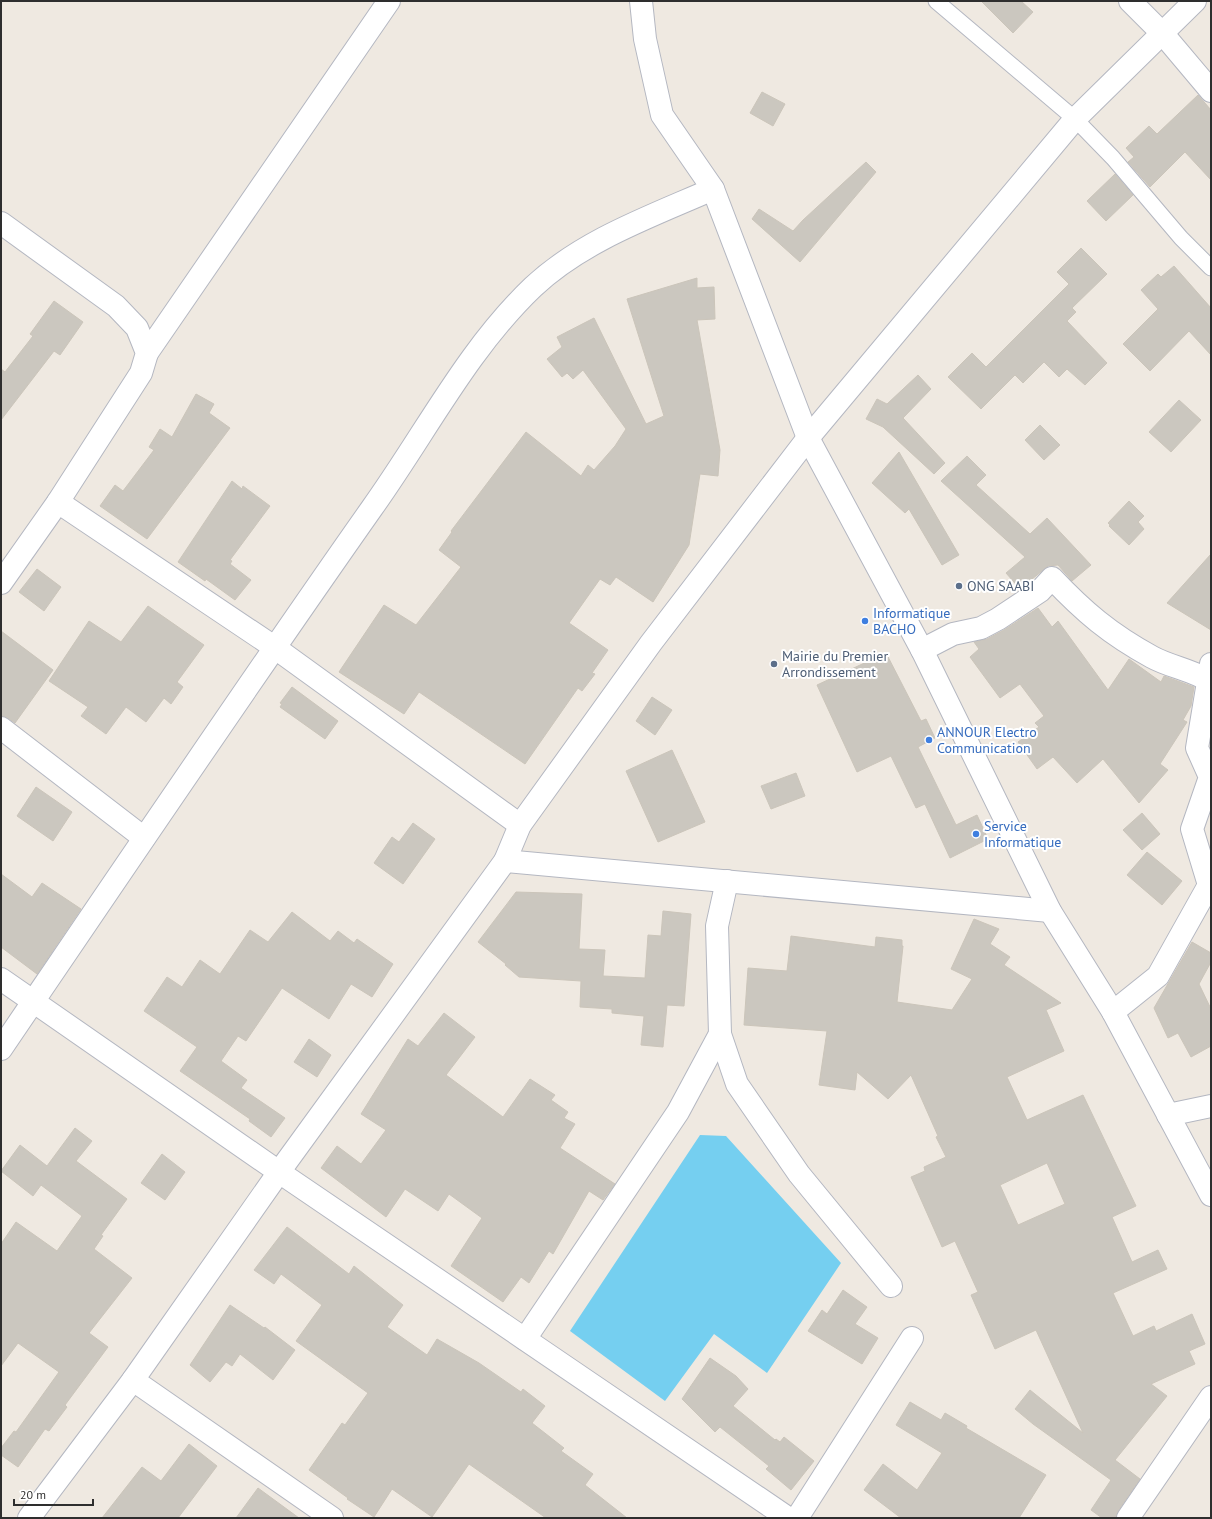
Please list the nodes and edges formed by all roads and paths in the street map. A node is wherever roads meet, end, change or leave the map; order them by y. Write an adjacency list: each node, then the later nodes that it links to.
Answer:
1 (389, 1): 12 (street)
2 (641, 1): 9 (street)
3 (936, 1): 8 (lane)
4 (1130, 1): 6 (street)
5 (1195, 1): 6 (street)
6 (1163, 34): 7 (street); 8 (street)
7 (1211, 91)
8 (1075, 119): 11 (lane); 13 (street)
9 (713, 189): 13 (street); 16 (street)
10 (1, 223): 12 (street)
11 (1211, 268)
12 (147, 353): 14 (street)
13 (808, 438): 17 (street); 20 (street)
14 (58, 502): 15 (street); 16 (street)
15 (1, 583)
16 (274, 647): 20 (street); 21 (street)
17 (922, 650): 18 (street); 24 (street)
18 (1210, 675): 27 (street)
19 (1, 728): 21 (street)
20 (520, 825): 22 (street)
21 (144, 838): 26 (street)
22 (505, 861): 23 (street); 32 (street)
23 (727, 881): 24 (street); 28 (street)
24 (1050, 911): 27 (street)
25 (1, 979): 26 (street)
26 (34, 1001): 29 (street); 32 (street)
27 (1113, 1012): 31 (street)
28 (720, 1034): 34 (street); 36 (street)
29 (1, 1049)
30 (1211, 1106): 31 (street)
31 (1168, 1116): 33 (street)
32 (279, 1172): 36 (street); 37 (street)
33 (1211, 1195)
34 (892, 1286)
35 (912, 1338): 42 (street)
36 (525, 1339): 39 (street)
37 (133, 1380): 40 (street); 41 (street)
38 (1211, 1397): 43 (street)
39 (776, 1515)
40 (29, 1518)
41 (332, 1518)
42 (797, 1518)
43 (1128, 1518)

